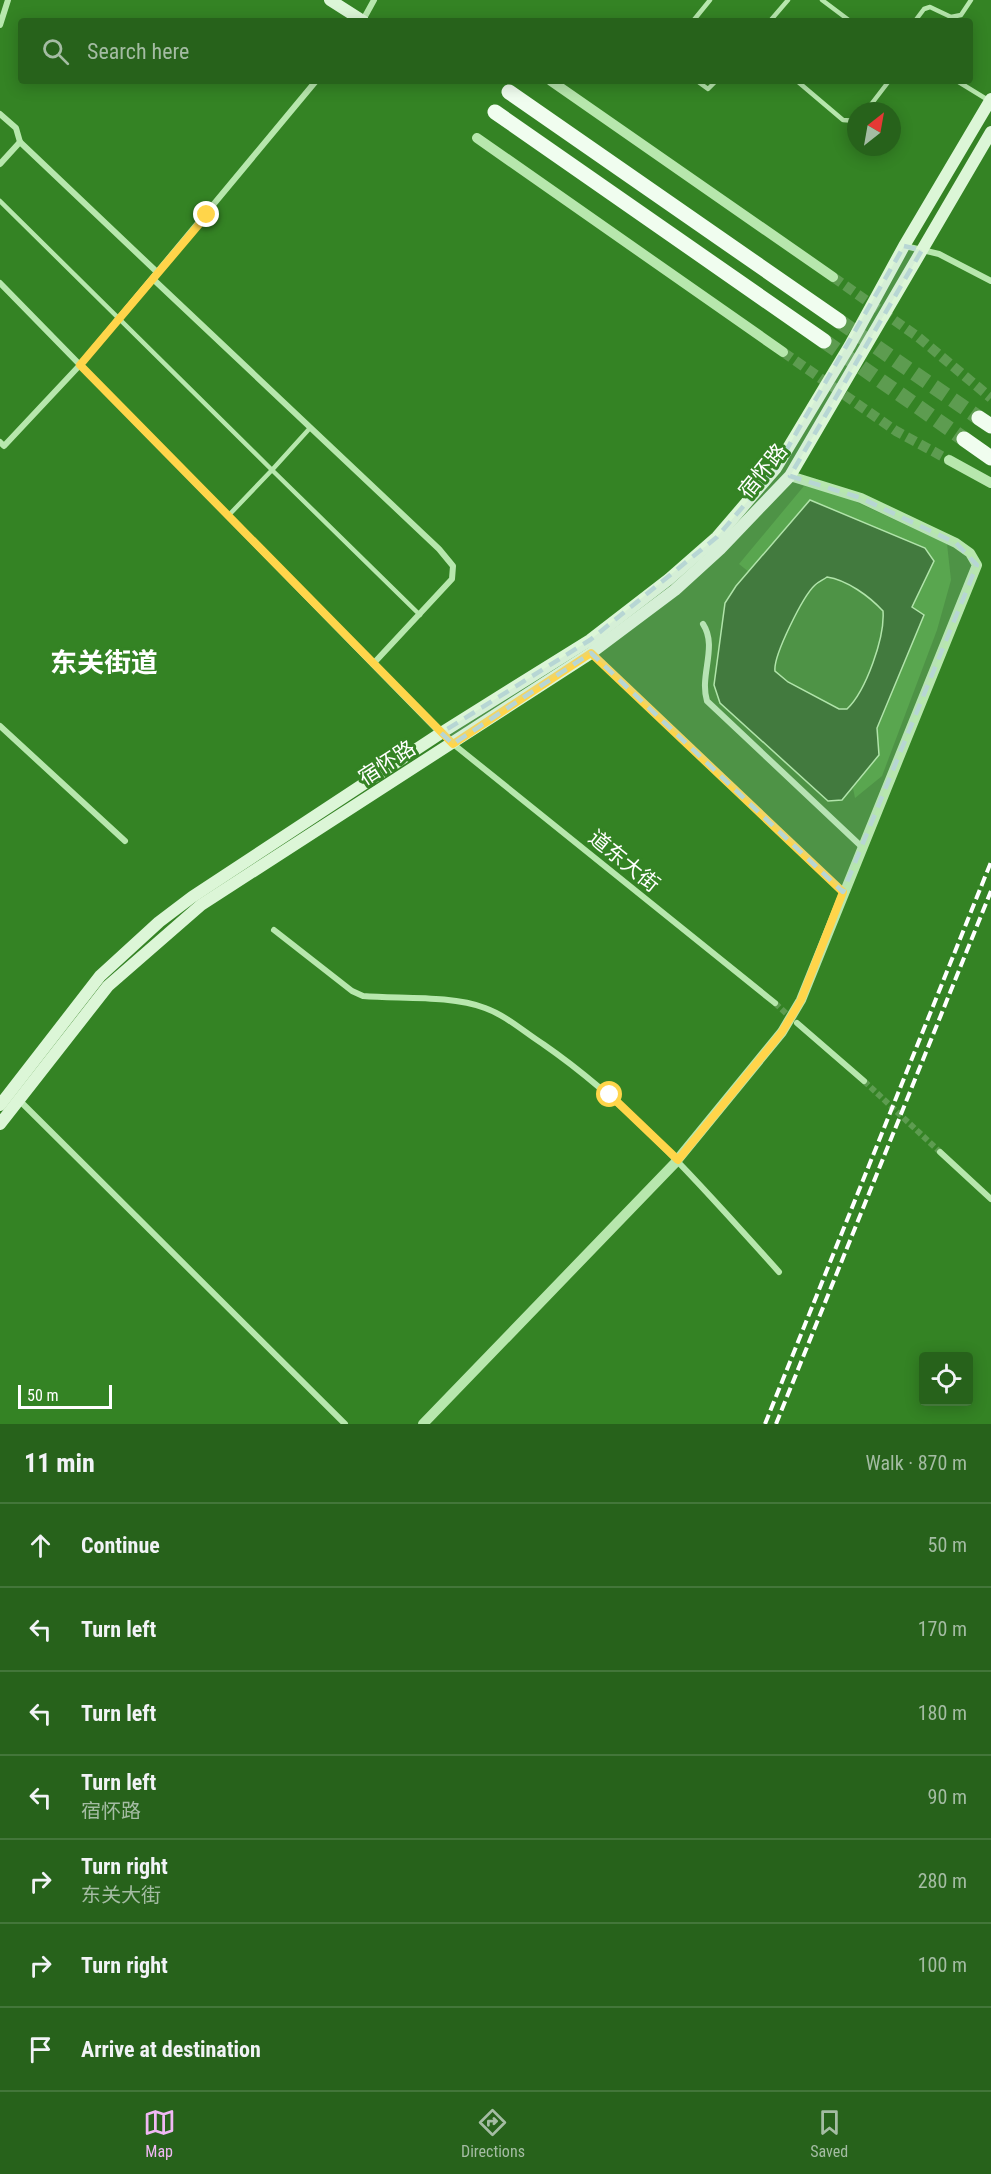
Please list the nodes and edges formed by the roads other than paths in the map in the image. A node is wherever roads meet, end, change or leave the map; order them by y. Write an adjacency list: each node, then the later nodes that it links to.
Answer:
1 (8, 0): 14 (street)
2 (330, 0): 8 (main road)
3 (374, 0): 9 (street)
4 (710, 0): 10 (lane)
5 (788, 0): 11 (lane)
6 (822, 0): 12 (lane)
7 (971, 0): 13 (lane)
8 (357, 18)
9 (364, 18)
10 (695, 18)
11 (773, 18)
12 (846, 18)
13 (917, 18)
14 (0, 25)
15 (314, 84): 36 (street)
16 (555, 84): 37 (street)
17 (701, 84): 18 (lane)
18 (713, 84)
19 (801, 84): 27 (lane)
20 (887, 84): 24 (lane)
21 (962, 84): 23 (lane)
22 (509, 92): 42 (main road)
23 (990, 100): 28 (main road, 宿怀路)
24 (873, 102)
25 (495, 112): 43 (main road)
26 (0, 114): 31 (street)
27 (847, 120)
28 (975, 128): 29 (street); 34 (main road, 宿怀路)
29 (990, 134): 35 (main road, 宿怀路)
30 (477, 138): 44 (street)
31 (20, 141): 32 (street); 36 (street)
32 (0, 164)
33 (0, 201): 41 (lane)
34 (904, 246): 35 (street); 60 (main road, 宿怀路)
35 (922, 250): 39 (street); 52 (main road, 宿怀路)
36 (158, 273): 38 (street)
37 (833, 277)
38 (153, 279): 41 (street); 46 (street)
39 (991, 281)
40 (0, 283): 45 (street, 道东大街)
41 (120, 318): 45 (street); 51 (lane)
42 (839, 321)
43 (825, 341)
44 (783, 352)
45 (80, 365): 48 (street); 54 (street, 道东大街)
46 (310, 428): 51 (lane); 55 (street)
47 (964, 439): 49 (main road)
48 (0, 442)
49 (991, 458)
50 (949, 460): 53 (street)
51 (272, 470): 54 (lane); 55 (lane)
52 (790, 476): 57 (main road, 宿怀路); 63 (street)
53 (991, 483)
54 (228, 516): 58 (street, 道东大街)
55 (420, 615): 58 (street)
56 (703, 624): 63 (street)
57 (591, 653): 61 (main road, 宿怀路); 64 (street)
58 (373, 664): 60 (street, 道东大街)
59 (0, 726): 62 (street)
60 (441, 733): 61 (street, 道东大街); 70 (main road, 宿怀路)
61 (453, 744): 66 (street, 道东大街); 69 (main road, 宿怀路)
62 (125, 841)
63 (862, 847): 64 (street)
64 (843, 892): 73 (street)
65 (274, 930): 73 (street)
66 (775, 1003)
67 (797, 1023): 68 (street)
68 (864, 1081)
69 (18, 1099): 71 (main road, 宿怀路); 76 (street)
70 (0, 1105)
71 (0, 1124)
72 (940, 1152): 74 (street)
73 (678, 1160): 75 (street); 77 (street)
74 (991, 1198)
75 (779, 1272)
76 (345, 1424)
77 (423, 1424)

